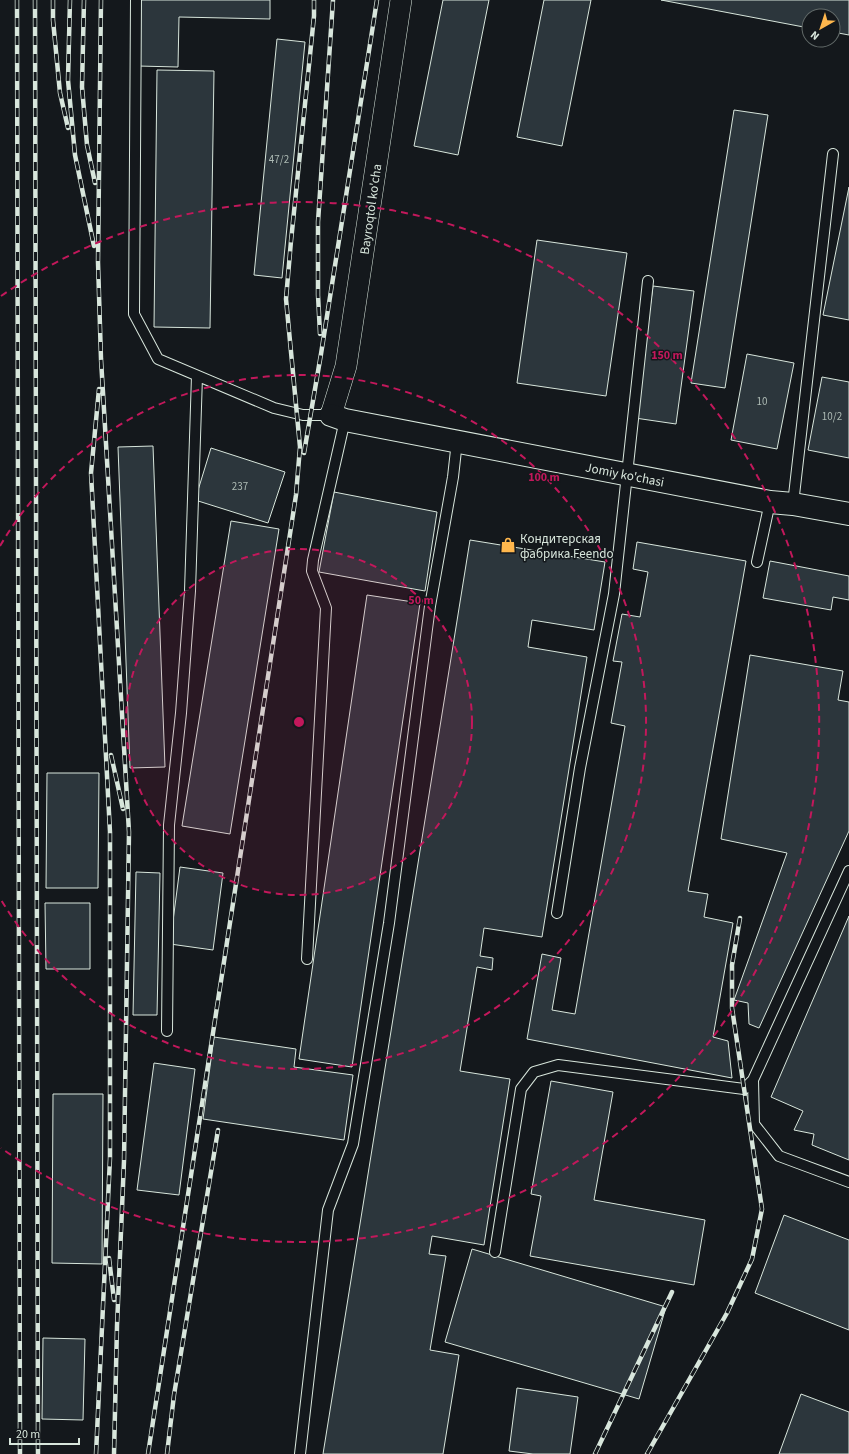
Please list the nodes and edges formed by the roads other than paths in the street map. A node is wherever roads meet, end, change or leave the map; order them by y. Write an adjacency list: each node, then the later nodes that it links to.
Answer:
1 (136, 0): 5 (lane)
2 (400, 0): 6 (street, Bayroqtol ko'cha)
3 (832, 154): 10 (lane)
4 (648, 281): 8 (lane)
5 (197, 376): 6 (lane); 16 (lane)
6 (338, 418): 7 (street, Jomiy ko'chasi); 15 (lane)
7 (457, 441): 8 (street, Jomiy ko'chasi); 20 (lane)
8 (628, 474): 9 (street, Jomiy ko'chasi); 14 (lane)
9 (770, 502): 10 (street, Jomiy ko'chasi); 12 (lane)
10 (793, 504): 11 (street, Jomiy ko'chasi)
11 (849, 514)
12 (757, 562)
13 (849, 871): 17 (lane)
14 (557, 913)
15 (307, 959)
16 (166, 1031)
17 (752, 1080): 18 (lane); 19 (lane)
18 (849, 1182)
19 (495, 1252)
20 (300, 1454)

